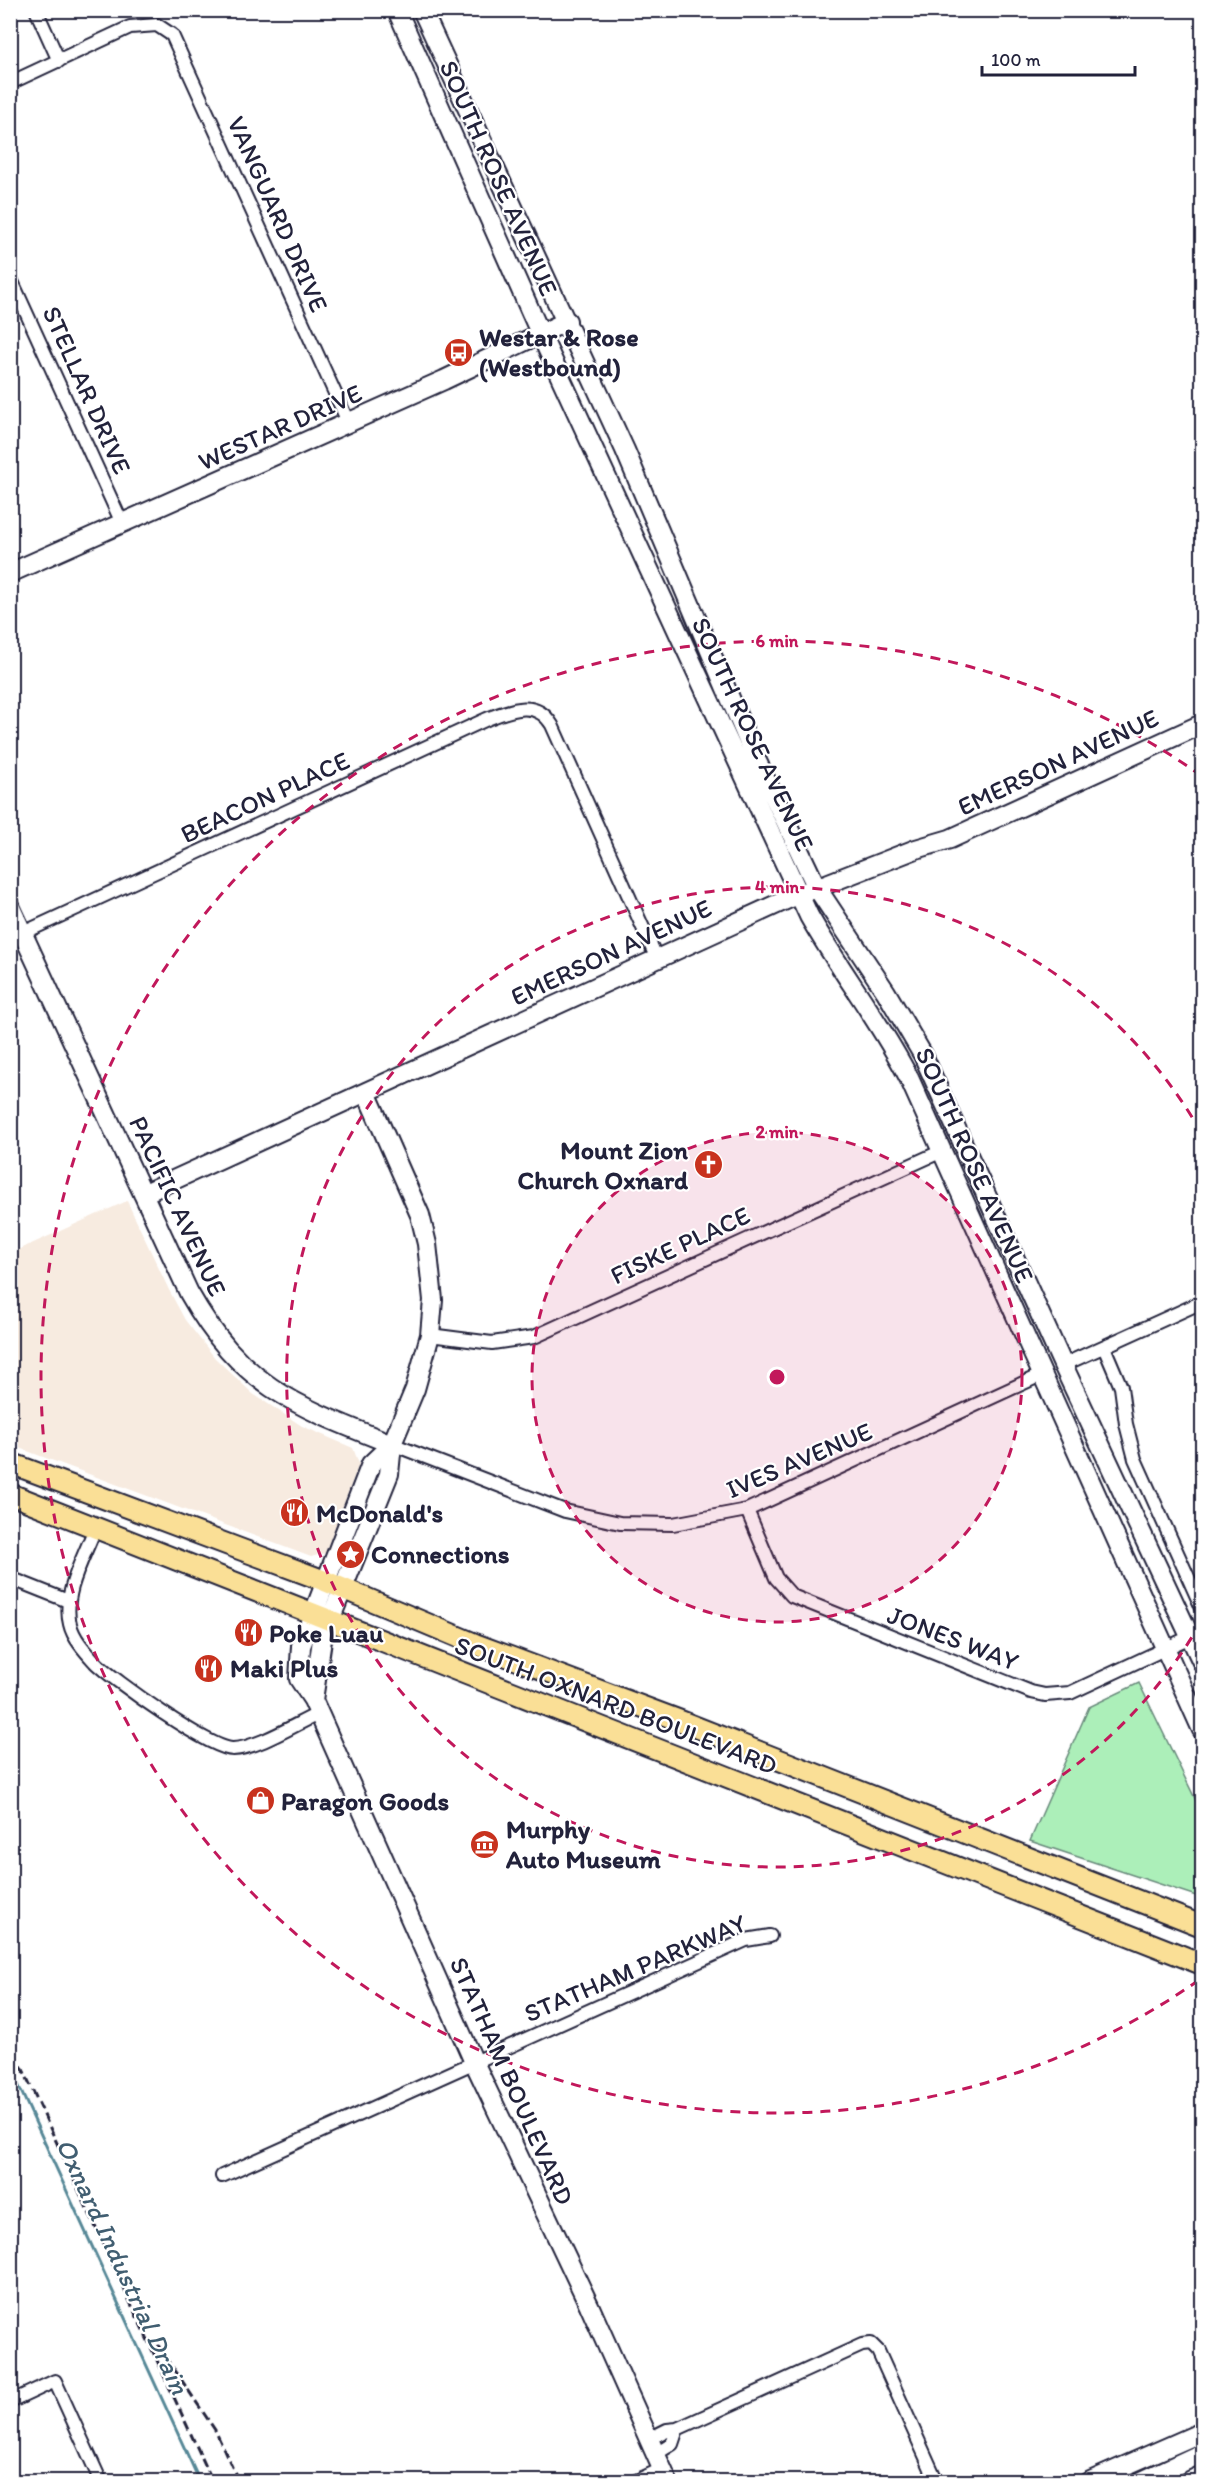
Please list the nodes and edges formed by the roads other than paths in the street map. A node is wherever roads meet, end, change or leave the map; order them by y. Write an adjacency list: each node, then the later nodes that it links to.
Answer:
1 (36, 10): 4 (street)
2 (396, 10): 6 (main road, SOUTH ROSE AVENUE)
3 (422, 10): 8 (main road, SOUTH ROSE AVENUE)
4 (59, 61): 5 (street); 11 (street, VANGUARD DRIVE)
5 (10, 83)
6 (509, 260): 8 (main road); 10 (main road, SOUTH ROSE AVENUE)
7 (10, 277): 13 (street, STELLAR DRIVE)
8 (553, 291): 9 (main road, SOUTH ROSE AVENUE)
9 (567, 321): 10 (main road, WESTAR DRIVE); 12 (main road, SOUTH ROSE AVENUE)
10 (541, 335): 11 (main road, WESTAR DRIVE); 12 (main road); 17 (main road, SOUTH ROSE AVENUE)
11 (349, 424): 13 (main road, WESTAR DRIVE)
12 (625, 450): 16 (main road, SOUTH ROSE AVENUE)
13 (122, 523): 14 (main road, WESTAR DRIVE)
14 (10, 573)
15 (1203, 724): 16 (main road, EMERSON AVENUE)
16 (817, 888): 17 (main road, EMERSON AVENUE); 28 (main road, SOUTH ROSE AVENUE)
17 (800, 895): 20 (main road, EMERSON AVENUE); 22 (main road, SOUTH ROSE AVENUE)
18 (10, 906): 19 (main road, PACIFIC AVENUE)
19 (23, 933): 20 (street, BEACON PLACE); 23 (main road, PACIFIC AVENUE)
20 (657, 959): 21 (main road, EMERSON AVENUE)
21 (366, 1092): 23 (main road, EMERSON AVENUE); 26 (main road, STATHAM BOULEVARD)
22 (942, 1151): 24 (main road, SOUTH ROSE AVENUE); 26 (street, FISKE PLACE)
23 (143, 1194): 30 (main road, PACIFIC AVENUE)
24 (991, 1263): 28 (main road); 29 (main road, SOUTH ROSE AVENUE)
25 (1203, 1302): 27 (street)
26 (430, 1335): 30 (main road, STATHAM BOULEVARD)
27 (1104, 1347): 28 (street); 39 (street)
28 (1063, 1365): 41 (main road, SOUTH ROSE AVENUE)
29 (1043, 1374): 33 (street, IVES AVENUE); 42 (main road, SOUTH ROSE AVENUE)
30 (392, 1444): 33 (street, IVES AVENUE); 36 (main road, STATHAM BOULEVARD); 37 (main road, STATHAM BOULEVARD)
31 (10, 1463): 36 (main road, SOUTH OXNARD BOULEVARD)
32 (10, 1494): 34 (main road, SOUTH OXNARD BOULEVARD)
33 (747, 1510): 42 (street, JONES WAY)
34 (95, 1528): 38 (street); 40 (main road, SOUTH OXNARD BOULEVARD)
35 (10, 1578): 38 (street)
36 (325, 1581): 37 (main road, SOUTH OXNARD BOULEVARD); 40 (main road, STATHAM BOULEVARD)
37 (344, 1589): 40 (main road, STATHAM BOULEVARD); 46 (main road, SOUTH OXNARD BOULEVARD)
38 (68, 1601): 44 (street)
39 (1203, 1608)
40 (322, 1617): 44 (main road, STATHAM BOULEVARD); 50 (main road, SOUTH OXNARD BOULEVARD)
41 (1190, 1637): 42 (street, JONES WAY); 43 (main road, SOUTH ROSE AVENUE)
42 (1166, 1649): 45 (main road, SOUTH ROSE AVENUE)
43 (1203, 1662)
44 (315, 1707): 51 (main road, STATHAM BOULEVARD)
45 (1203, 1730)
46 (1154, 1905): 47 (main road); 48 (main road, SOUTH OXNARD BOULEVARD)
47 (1203, 1918)
48 (1203, 1926)
49 (770, 1936): 51 (street, STATHAM PARKWAY)
50 (1203, 1964)
51 (474, 2062): 52 (street, STATHAM PARKWAY); 57 (main road, STATHAM BOULEVARD)
52 (222, 2176)
53 (10, 2402): 59 (street)
54 (677, 2429): 57 (street); 57 (street); 61 (street)
55 (1203, 2432): 58 (main road)
56 (1203, 2453): 62 (main road)
57 (659, 2461): 60 (street)
58 (1094, 2480)
59 (101, 2481)
60 (634, 2481)
61 (937, 2481)
62 (1140, 2481)

